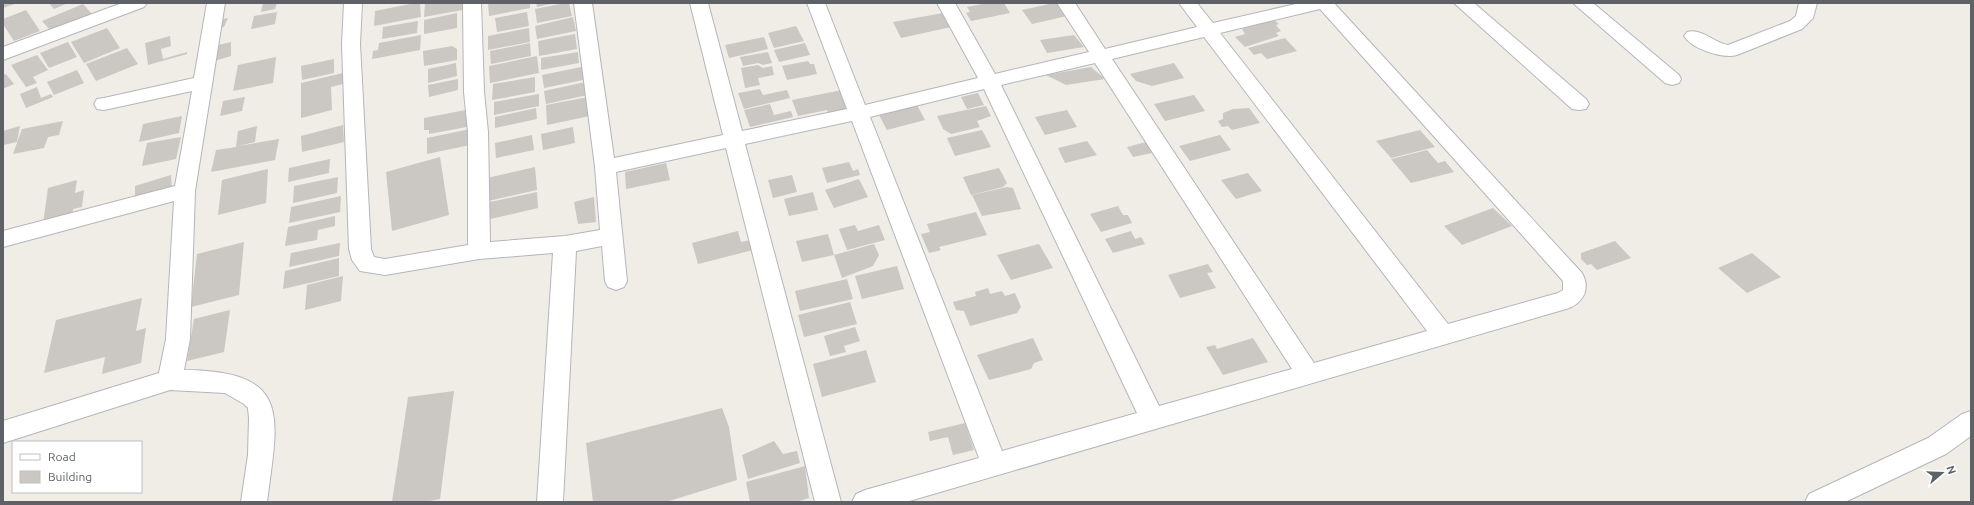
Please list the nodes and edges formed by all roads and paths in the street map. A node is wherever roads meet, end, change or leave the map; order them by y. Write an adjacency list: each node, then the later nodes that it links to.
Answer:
1 (138, 3): 17 (street)
2 (216, 3): 20 (street)
3 (353, 3): 31 (street)
4 (472, 3): 31 (street)
5 (583, 3): 26 (street)
6 (699, 3): 25 (street)
7 (816, 3): 24 (street)
8 (946, 3): 21 (street)
9 (1066, 3): 18 (street)
10 (1188, 3): 15 (street)
11 (1323, 3): 15 (street); 33 (street)
12 (1463, 3): 23 (street)
13 (1582, 3): 19 (street)
14 (1808, 3): 16 (street)
15 (1209, 30): 18 (street); 33 (street)
16 (1693, 36)
17 (3, 54)
18 (1100, 55): 21 (street); 34 (street)
19 (1672, 79)
20 (203, 82): 22 (street); 27 (street)
21 (990, 82): 24 (street); 36 (street)
22 (104, 104)
23 (1579, 104)
24 (858, 113): 25 (street); 39 (street)
25 (733, 138): 26 (street); 42 (street)
26 (605, 167): 28 (street)
27 (185, 191): 29 (street); 35 (street)
28 (610, 237): 30 (street); 32 (street)
29 (3, 239)
30 (565, 244): 31 (street); 41 (street)
31 (479, 251)
32 (616, 281)
33 (1444, 336): 34 (street)
34 (1308, 374): 36 (street)
35 (170, 380): 38 (street); 40 (street)
36 (1153, 419): 39 (street)
37 (1971, 422): 44 (street)
38 (3, 432)
39 (994, 464): 43 (street)
40 (254, 502)
41 (550, 502)
42 (828, 502)
43 (865, 502)
44 (1818, 502)

